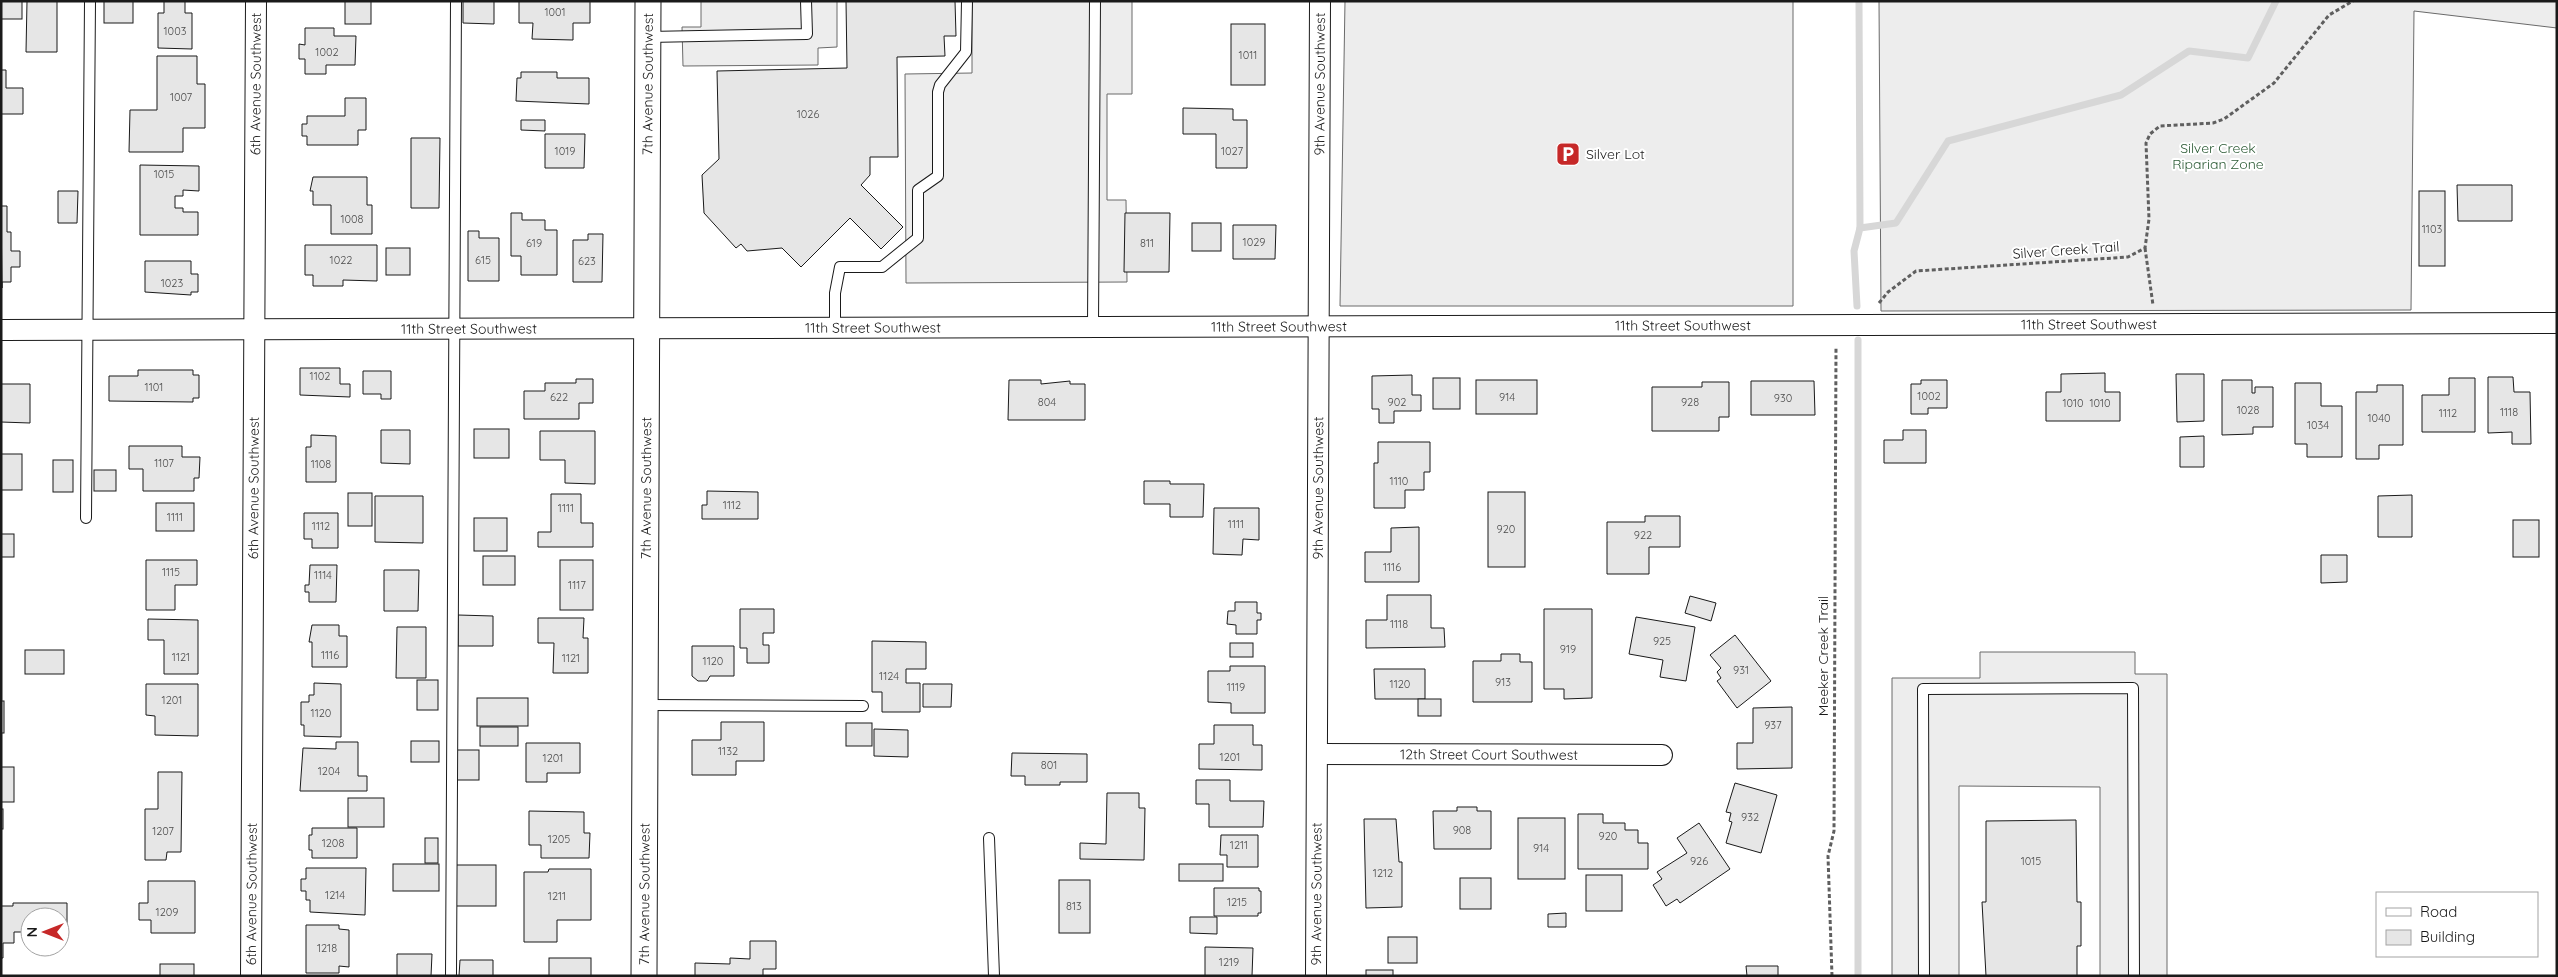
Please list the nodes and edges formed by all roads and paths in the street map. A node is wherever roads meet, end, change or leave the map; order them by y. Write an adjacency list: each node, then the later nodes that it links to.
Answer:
1 (90, 1): 19 (lane)
2 (256, 1): 20 (street, 6th Avenue Southwest)
3 (456, 1): 21 (lane)
4 (648, 1): 10 (street, 7th Avenue Southwest)
5 (806, 1): 10 (lane)
6 (966, 1): 17 (lane)
7 (1095, 1): 16 (lane)
8 (1320, 1): 15 (street, 9th Avenue Southwest)
9 (2353, 1): 11 (path)
10 (648, 36): 22 (street, 7th Avenue Southwest)
11 (2146, 248): 12 (path, Silver Creek Trail); 14 (path)
12 (1877, 304)
13 (2557, 322): 14 (street, 11th Street Southwest)
14 (2154, 324): 15 (street, 11th Street Southwest)
15 (1319, 325): 16 (street, 11th Street Southwest); 27 (street, 9th Avenue Southwest)
16 (1093, 326): 17 (street, 11th Street Southwest)
17 (835, 328): 22 (street, 11th Street Southwest)
18 (1, 330): 19 (street, 11th Street Southwest)
19 (88, 330): 20 (street, 11th Street Southwest); 24 (lane)
20 (255, 330): 21 (street, 11th Street Southwest); 30 (street, 6th Avenue Southwest)
21 (455, 330): 22 (street, 11th Street Southwest); 31 (lane)
22 (646, 330): 25 (street, 7th Avenue Southwest)
23 (1836, 346): 35 (path, Meeker Creek Trail)
24 (86, 518)
25 (645, 706): 26 (lane); 32 (street, 7th Avenue Southwest)
26 (863, 706)
27 (1317, 754): 28 (street, 12th Street Court Southwest); 34 (street, 9th Avenue Southwest)
28 (1662, 755)
29 (989, 838): 33 (lane)
30 (251, 976)
31 (451, 976)
32 (644, 976)
33 (994, 976)
34 (1316, 976)
35 (1832, 976)
36 (1924, 976): 37 (lane)
37 (2134, 976)

